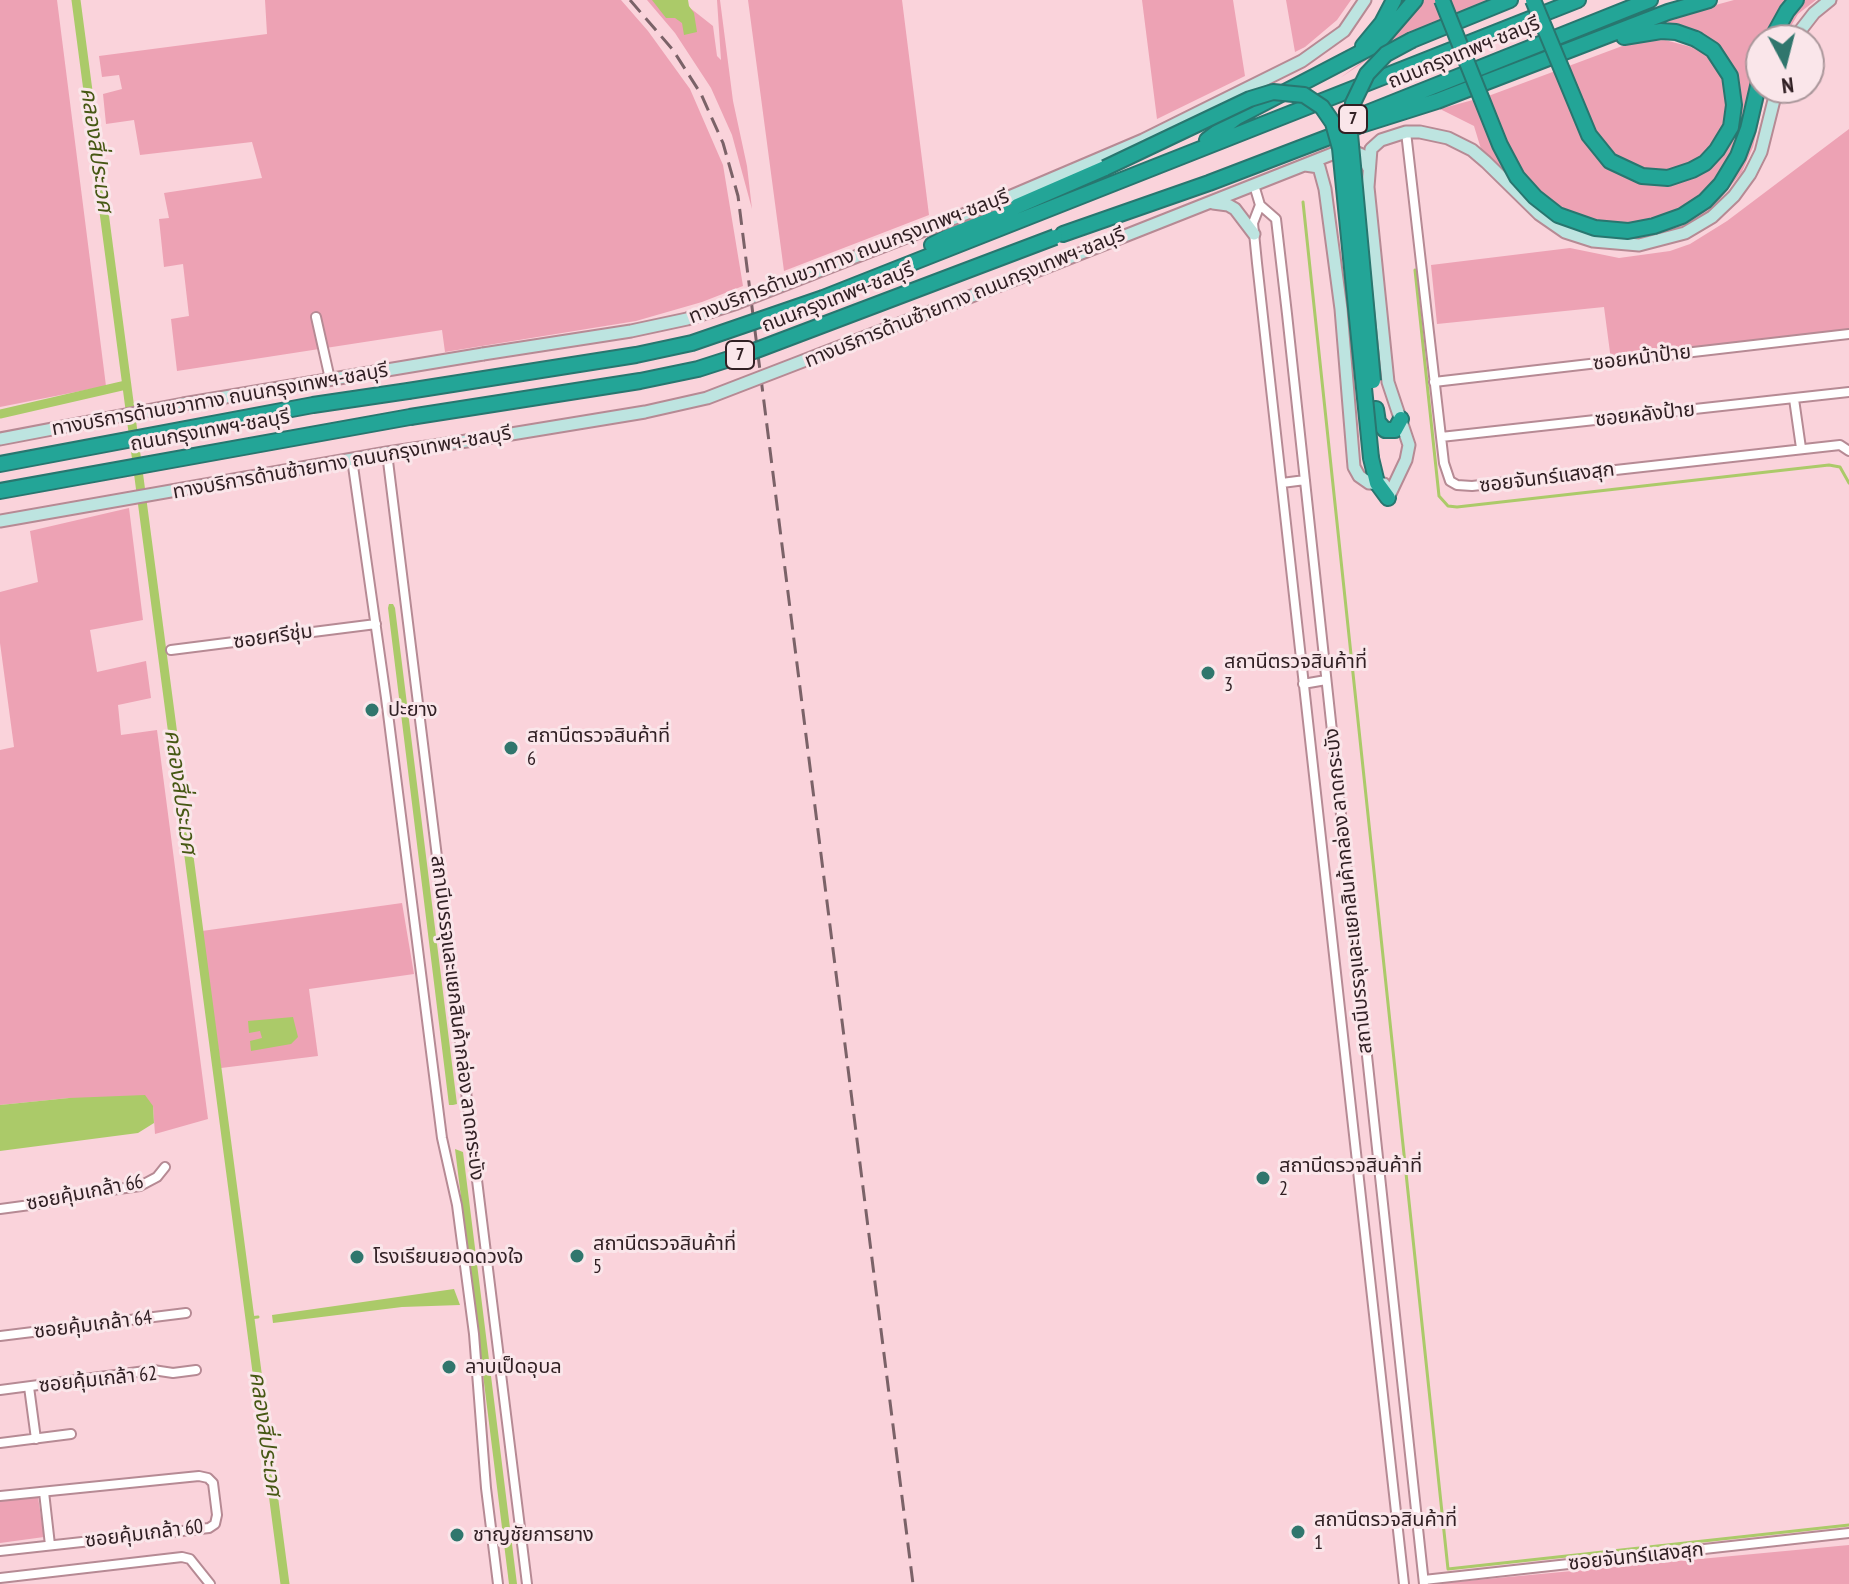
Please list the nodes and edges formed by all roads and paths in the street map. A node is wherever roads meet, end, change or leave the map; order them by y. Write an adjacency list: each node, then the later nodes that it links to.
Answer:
1 (1365, 0): 30 (main road, ทางบริการด้านขวาทาง ถนนกรุงเทพฯ-ชลบุรี, bridge)
2 (1394, 0): 14 (highway)
3 (1415, 0): 14 (highway)
4 (1442, 0): 16 (highway, bridge)
5 (1510, 0): 34 (highway, bridge)
6 (1533, 0): 15 (highway, bridge)
7 (1578, 0): 19 (highway, ถนนกรุงเทพฯ-ชลบุรี / 7)
8 (1650, 0): 26 (highway, ถนนกรุงเทพฯ-ชลบุรี / 7)
9 (1709, 0): 15 (highway)
10 (1796, 0): 12 (highway)
11 (1830, 0): 13 (main road)
12 (1780, 24)
13 (1805, 24)
14 (1353, 55): 19 (highway)
15 (1458, 94): 26 (highway)
16 (1754, 104)
17 (1773, 104): 18 (main road)
18 (1406, 132): 21 (main road); 31 (street, ซอยจันทร์แสงสุก)
19 (1191, 152): 27 (highway, ถนนกรุงเทพฯ-ชลบุรี / 7)
20 (1300, 165): 21 (main road, ทางบริการด้านซ้ายทาง ถนนกรุงเทพฯ-ชลบุรี); 22 (main road, ทางบริการด้านซ้ายทาง ถนนกรุงเทพฯ-ชลบุรี); 45 (main road)
21 (1368, 168): 34 (main road)
22 (1254, 185): 23 (main road, ทางบริการด้านซ้ายทาง ถนนกรุงเทพฯ-ชลบุรี); 24 (street, สถานีบรรจุและแยกสินค้ากล่อง ลาดกระบัง)
23 (1204, 203): 25 (main road); 39 (main road, ทางบริการด้านซ้ายทาง ถนนกรุงเทพฯ-ชลบุรี, bridge)
24 (1260, 205): 25 (street, สถานีบรรจุและแยกสินค้ากล่อง ลาดกระบัง); 42 (street, สถานีบรรจุและแยกสินค้ากล่อง ลาดกระบัง)
25 (1254, 234): 44 (street, สถานีบรรจุและแยกสินค้ากล่อง ลาดกระบัง)
26 (1059, 236): 46 (highway, ถนนกรุงเทพฯ-ชลบุรี / 7, bridge)
27 (879, 274): 41 (highway, ถนนกรุงเทพฯ-ชลบุรี / 7, bridge); 45 (highway, bridge)
28 (316, 317): 30 (street)
29 (1849, 334): 31 (street, ซอยหน้าป้าย)
30 (328, 374): 36 (main road, ทางบริการด้านขวาทาง ถนนกรุงเทพฯ-ชลบุรี)
31 (1434, 382): 35 (street, ซอยจันทร์แสงสุก)
32 (1849, 392): 33 (street, ซอยหลังป้าย)
33 (1794, 399): 35 (street, ซอยหลังป้าย); 37 (street)
34 (1401, 419): 43 (main road)
35 (1441, 437): 37 (street, ซอยจันทร์แสงสุก)
36 (0, 439)
37 (1801, 448): 38 (street, ซอยจันทร์แสงสุก)
38 (1849, 451)
39 (387, 453): 40 (main road, ทางบริการด้านซ้ายทาง ถนนกรุงเทพฯ-ชลบุรี); 72 (street, สถานีบรรจุและแยกสินค้ากล่อง ลาดกระบัง)
40 (352, 459): 48 (main road, ทางบริการด้านซ้ายทาง ถนนกรุงเทพฯ-ชลบุรี); 49 (street, สถานีบรรจุและแยกสินค้ากล่อง ลาดกระบัง)
41 (0, 464)
42 (1305, 480): 44 (street); 51 (street, สถานีบรรจุและแยกสินค้ากล่อง ลาดกระบัง)
43 (1397, 480): 45 (main road); 47 (main road)
44 (1282, 483): 52 (street, สถานีบรรจุและแยกสินค้ากล่อง ลาดกระบัง)
45 (1377, 483): 47 (highway)
46 (0, 491)
47 (1388, 498)
48 (0, 521)
49 (376, 624): 50 (street, ซอยศรีชุ่ม); 71 (street, สถานีบรรจุและแยกสินค้ากล่อง ลาดกระบัง)
50 (171, 650)
51 (1326, 680): 52 (street); 69 (street, สถานีบรรจุและแยกสินค้ากล่อง ลาดกระบัง)
52 (1303, 684): 73 (street, สถานีบรรจุและแยกสินค้ากล่อง ลาดกระบัง)
53 (165, 1167): 54 (street, ซอยคุ้มเกล้า 66)
54 (0, 1209)
55 (186, 1313): 56 (street, ซอยคุ้มเกล้า 64)
56 (0, 1336)
57 (196, 1370): 58 (street, ซอยคุ้มเกล้า 62)
58 (29, 1387): 59 (street, ซอยคุ้มเกล้า 62); 61 (street)
59 (0, 1390)
60 (71, 1434): 61 (street)
61 (36, 1439): 62 (street)
62 (0, 1443)
63 (44, 1492): 64 (street, ซอยคุ้มเกล้า 60); 66 (street); 66 (street, ซอยคุ้มเกล้า 60)
64 (0, 1496)
65 (1849, 1533): 69 (street, ซอยจันทร์แสงสุก)
66 (50, 1545): 67 (street, ซอยคุ้มเกล้า 60)
67 (0, 1551)
68 (0, 1578): 70 (street)
69 (1424, 1582)
70 (210, 1584)
71 (498, 1584)
72 (527, 1584)
73 (1404, 1584)

